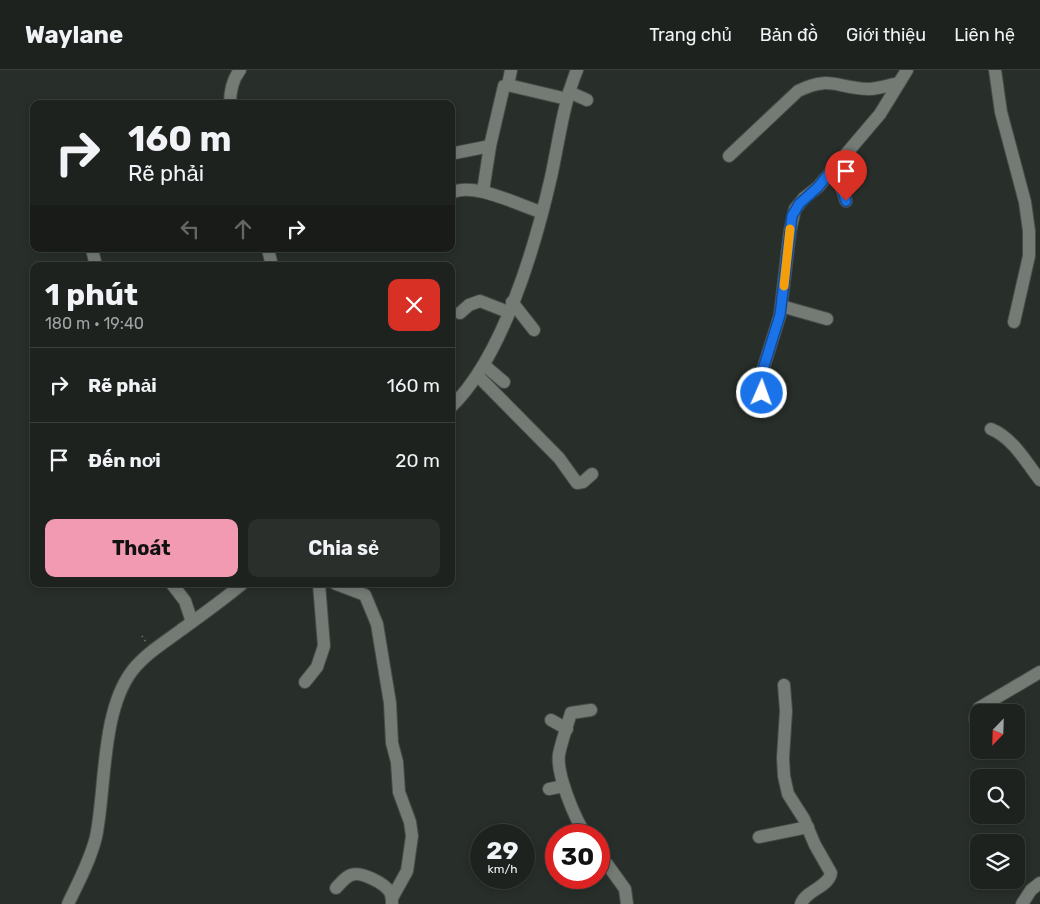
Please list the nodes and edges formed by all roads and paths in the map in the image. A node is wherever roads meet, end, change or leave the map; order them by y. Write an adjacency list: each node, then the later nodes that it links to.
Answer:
1 (240, 70): 9 (street)
2 (511, 70): 7 (street)
3 (577, 70): 8 (street)
4 (907, 70): 6 (street)
5 (995, 70): 19 (street)
6 (899, 83): 13 (street); 14 (street)
7 (508, 85): 8 (street); 11 (street)
8 (568, 96): 10 (street); 18 (street)
9 (230, 100)
10 (588, 100)
11 (490, 146): 12 (street); 16 (street)
12 (455, 153)
13 (729, 156)
14 (835, 166): 17 (street); 20 (street)
15 (455, 191): 16 (street)
16 (483, 191): 18 (street)
17 (846, 201)
18 (541, 212): 21 (street)
19 (1034, 225): 24 (street)
20 (781, 306): 23 (street); 28 (street)
21 (510, 307): 22 (street); 25 (street); 26 (street)
22 (460, 313)
23 (827, 319)
24 (1014, 322)
25 (534, 330)
26 (481, 370): 27 (street); 29 (street); 31 (street)
27 (504, 382)
28 (762, 393)
29 (455, 403)
30 (991, 429): 32 (street)
31 (592, 474)
32 (1040, 480)
33 (174, 587): 37 (street)
34 (238, 587): 37 (street)
35 (319, 587): 39 (street)
36 (344, 587): 53 (street)
37 (192, 622): 54 (street)
38 (1040, 672): 41 (street)
39 (305, 682)
40 (784, 685): 48 (street)
41 (986, 704)
42 (591, 710): 44 (street)
43 (551, 720): 44 (street)
44 (567, 729): 45 (street)
45 (564, 786): 46 (street); 47 (street)
46 (549, 789)
47 (578, 824)
48 (808, 827): 49 (street); 56 (street)
49 (759, 837)
50 (610, 868): 55 (street)
51 (1040, 883): 57 (street)
52 (336, 888): 53 (street)
53 (392, 901)
54 (68, 904)
55 (627, 904)
56 (801, 904)
57 (1022, 904)

